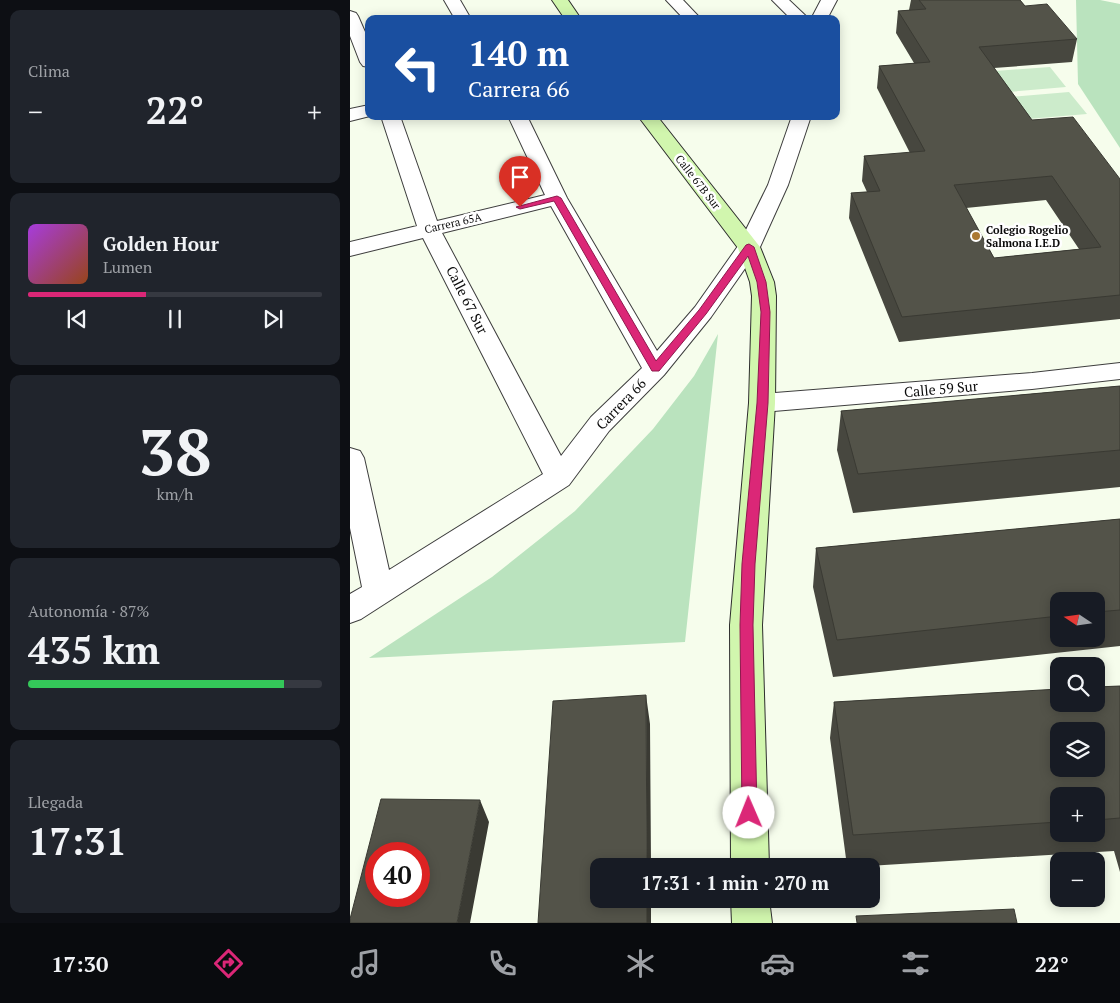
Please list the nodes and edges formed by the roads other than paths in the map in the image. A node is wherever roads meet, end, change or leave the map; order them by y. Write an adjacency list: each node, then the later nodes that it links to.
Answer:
1 (452, 0): 6 (street)
2 (560, 0): 7 (street)
3 (674, 0): 8 (street)
4 (780, 0): 9 (street)
5 (829, 0): 10 (street)
6 (461, 15)
7 (571, 15)
8 (689, 15)
9 (797, 15)
10 (822, 15)
11 (350, 16): 12 (street)
12 (365, 52)
13 (365, 112): 14 (street)
14 (350, 114)
15 (391, 120): 20 (street, Calle 67 Sur)
16 (519, 120): 19 (street)
17 (650, 120): 21 (street, Calle 67B Sur)
18 (796, 120): 21 (street, Carrera 66)
19 (557, 198): 20 (street, Carrera 65A); 23 (street)
20 (429, 228): 22 (street, Carrera 65A); 27 (street, Calle 67 Sur)
21 (749, 247): 23 (street, Carrera 66); 25 (street, Calle 67B Sur)
22 (350, 249)
23 (655, 369): 27 (street, Carrera 66)
24 (1120, 371): 25 (street, Calle 59 Sur)
25 (762, 403): 30 (street, Calle 67B Sur)
26 (350, 458): 28 (street)
27 (559, 478): 28 (street, Carrera 66)
28 (378, 592): 29 (street, Carrera 66)
29 (350, 610)
30 (750, 858)
31 (751, 908): 32 (street)
32 (752, 923)

